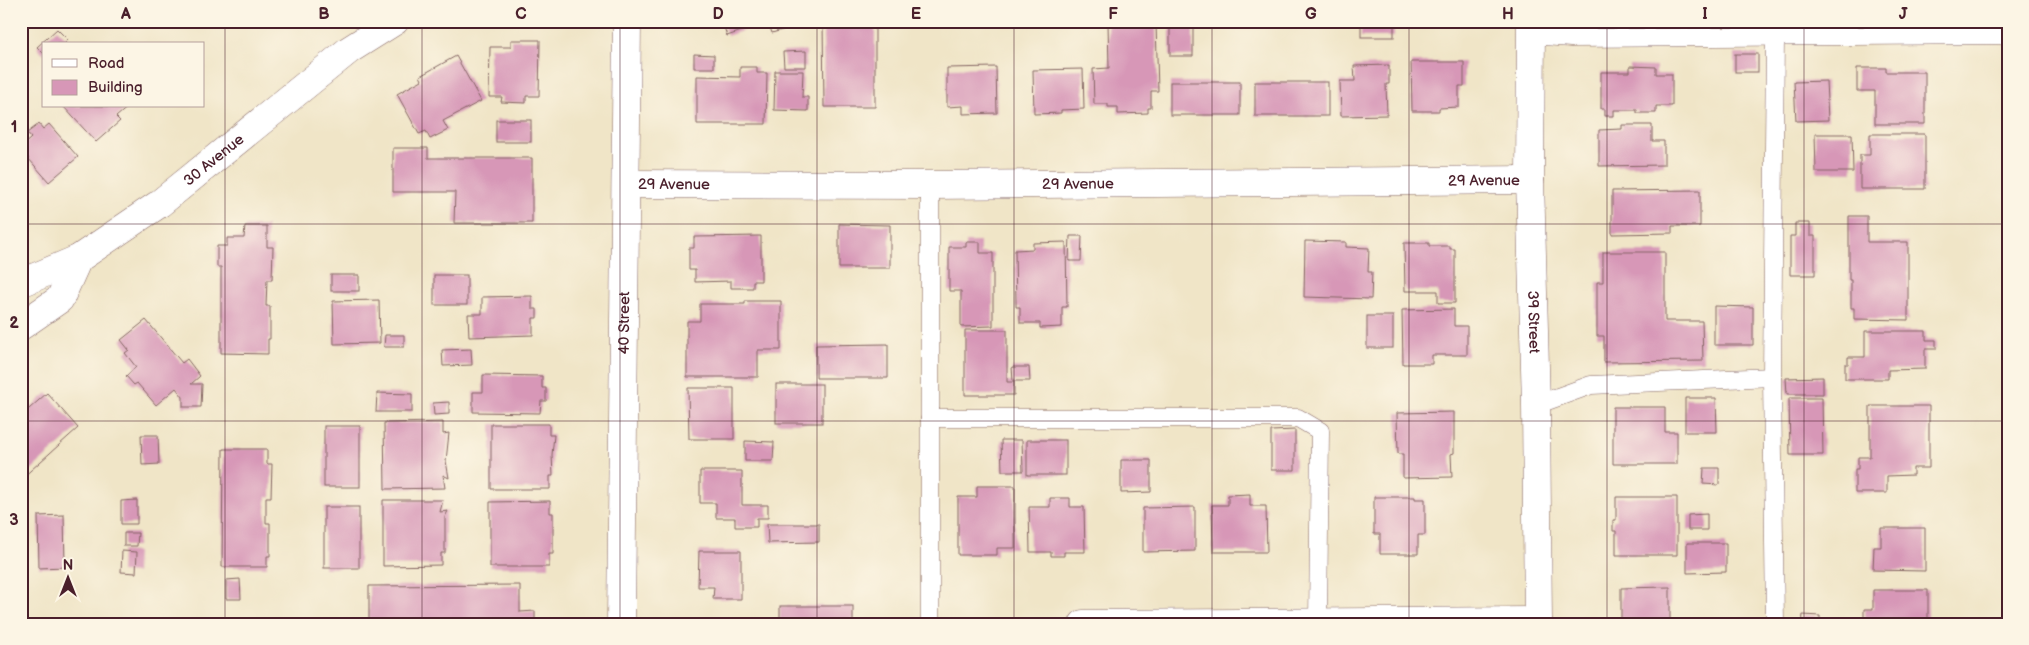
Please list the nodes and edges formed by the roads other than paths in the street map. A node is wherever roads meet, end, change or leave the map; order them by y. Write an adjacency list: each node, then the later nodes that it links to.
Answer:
1 (395, 21): 9 (street, 30 Avenue)
2 (626, 21): 7 (street, 40 Street)
3 (1531, 28): 4 (lane); 6 (street, 39 Street)
4 (1775, 36): 5 (lane); 13 (lane)
5 (2008, 36)
6 (1530, 180): 8 (street, 29 Avenue); 14 (street, 39 Street)
7 (626, 184): 8 (street, 29 Avenue); 18 (street, 40 Street)
8 (930, 185): 15 (lane)
9 (78, 259): 10 (street); 11 (street, 30 Avenue); 12 (street)
10 (21, 264)
11 (21, 283)
12 (21, 326)
13 (1772, 377): 14 (lane); 21 (lane)
14 (1536, 405): 16 (street, 39 Street)
15 (930, 418): 17 (lane); 19 (lane)
16 (1538, 622): 17 (street)
17 (1318, 623): 20 (street)
18 (621, 624)
19 (930, 624)
20 (1083, 624)
21 (1775, 624)

